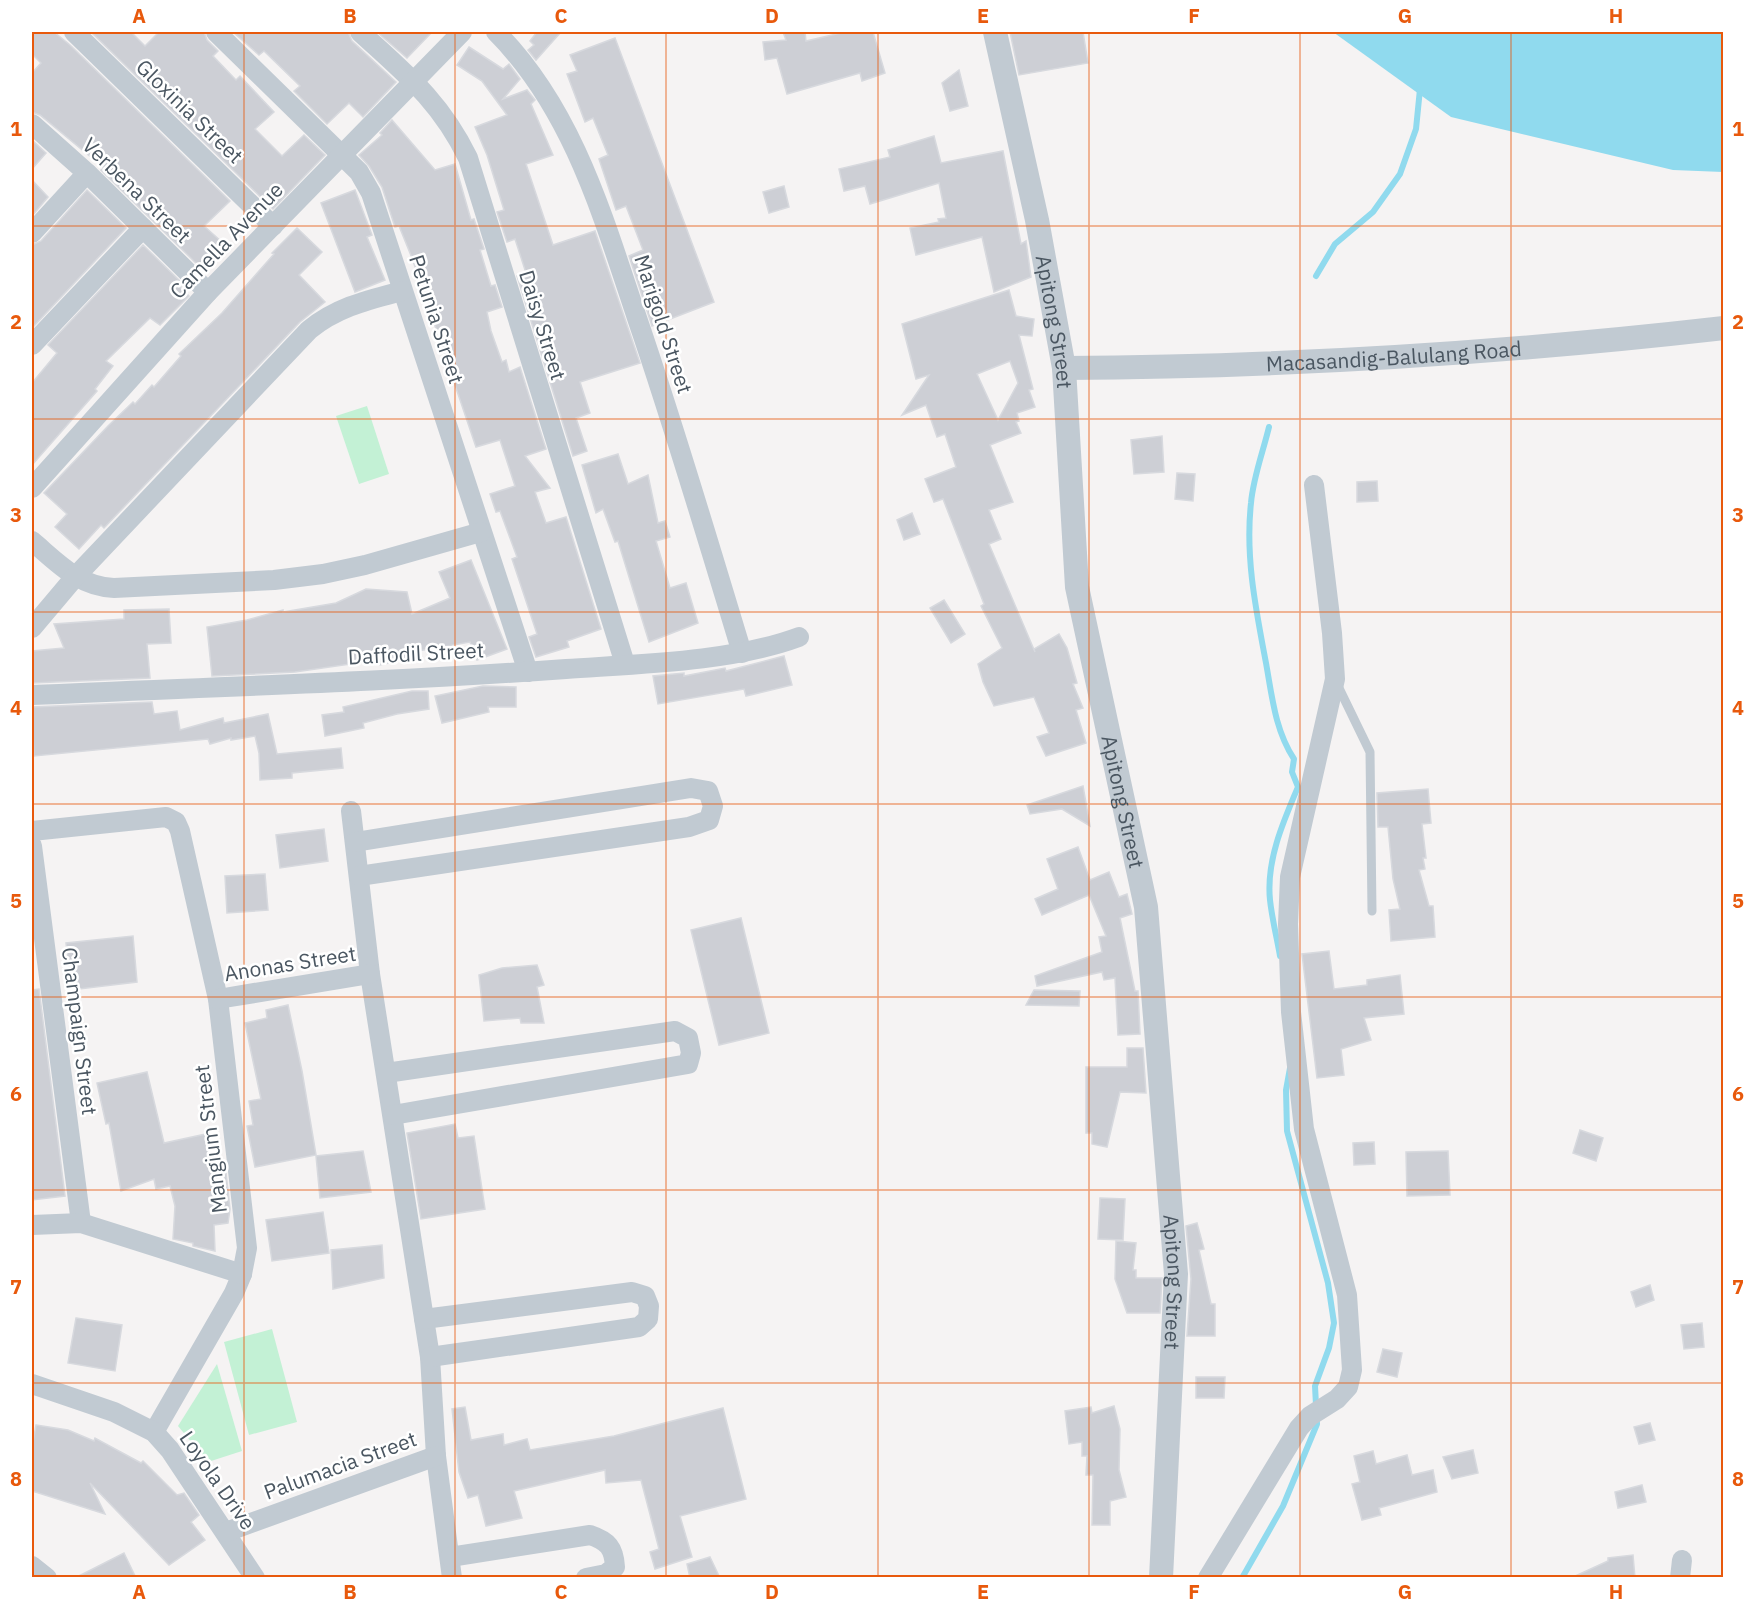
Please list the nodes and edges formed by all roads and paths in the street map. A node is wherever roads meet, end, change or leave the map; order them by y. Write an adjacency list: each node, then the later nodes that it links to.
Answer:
1 (74, 32): 11 (street, Gloxinia Street)
2 (216, 32): 9 (street, Petunia Street)
3 (360, 32): 7 (street, Daisy Street)
4 (462, 32): 7 (street, Camella Avenue)
5 (496, 32): 26 (street, Marigold Street)
6 (995, 32): 18 (street, Apitong Street)
7 (414, 81): 9 (street, Camella Avenue); 27 (street, Daisy Street)
8 (32, 124): 10 (street, Verbena Street)
9 (343, 155): 11 (street, Camella Avenue); 14 (street, Petunia Street)
10 (87, 173): 12 (street, Verbena Street); 13 (street)
11 (273, 226): 15 (street, Camella Avenue)
12 (144, 228): 15 (street, Verbena Street); 17 (street)
13 (32, 233)
14 (402, 291): 21 (street, Petunia Street); 23 (street)
15 (208, 292): 20 (street, Camella Avenue)
16 (1724, 328): 18 (street, Macasandig-Balulang Road)
17 (32, 345)
18 (1064, 368): 56 (street, Apitong Street)
19 (1314, 485): 29 (street)
20 (32, 488)
21 (481, 531): 23 (street); 28 (street, Petunia Street)
22 (32, 541): 23 (street)
23 (75, 577): 24 (street)
24 (32, 628)
25 (799, 637): 26 (street, Daffodil Street)
26 (742, 653): 27 (street, Daffodil Street)
27 (625, 664): 28 (street, Daffodil Street)
28 (528, 672): 30 (street, Daffodil Street)
29 (1335, 679): 36 (lane); 57 (street)
30 (32, 695)
31 (351, 811): 33 (street)
32 (32, 831): 38 (street, Mangium Street)
33 (355, 842): 35 (street); 35 (street)
34 (32, 846): 41 (street, Champaign Street)
35 (359, 876): 37 (street)
36 (1372, 911)
37 (370, 974): 38 (street, Anonas Street); 39 (street)
38 (218, 999): 43 (street, Mangium Street)
39 (386, 1073): 40 (street); 40 (street)
40 (393, 1114): 44 (street)
41 (81, 1223): 42 (street); 43 (street)
42 (32, 1225)
43 (242, 1274): 47 (street, Mangium Street)
44 (424, 1319): 45 (street); 45 (street)
45 (430, 1357): 48 (street)
46 (32, 1384): 47 (street, Loyola Drive)
47 (154, 1432): 49 (street, Loyola Drive)
48 (436, 1456): 49 (street, Palumacia Street); 50 (street)
49 (226, 1532): 53 (street, Loyola Drive)
50 (450, 1557): 54 (street); 55 (street)
51 (32, 1566): 52 (street)
52 (47, 1578)
53 (255, 1578)
54 (452, 1578)
55 (586, 1578)
56 (1161, 1578)
57 (1208, 1578)

